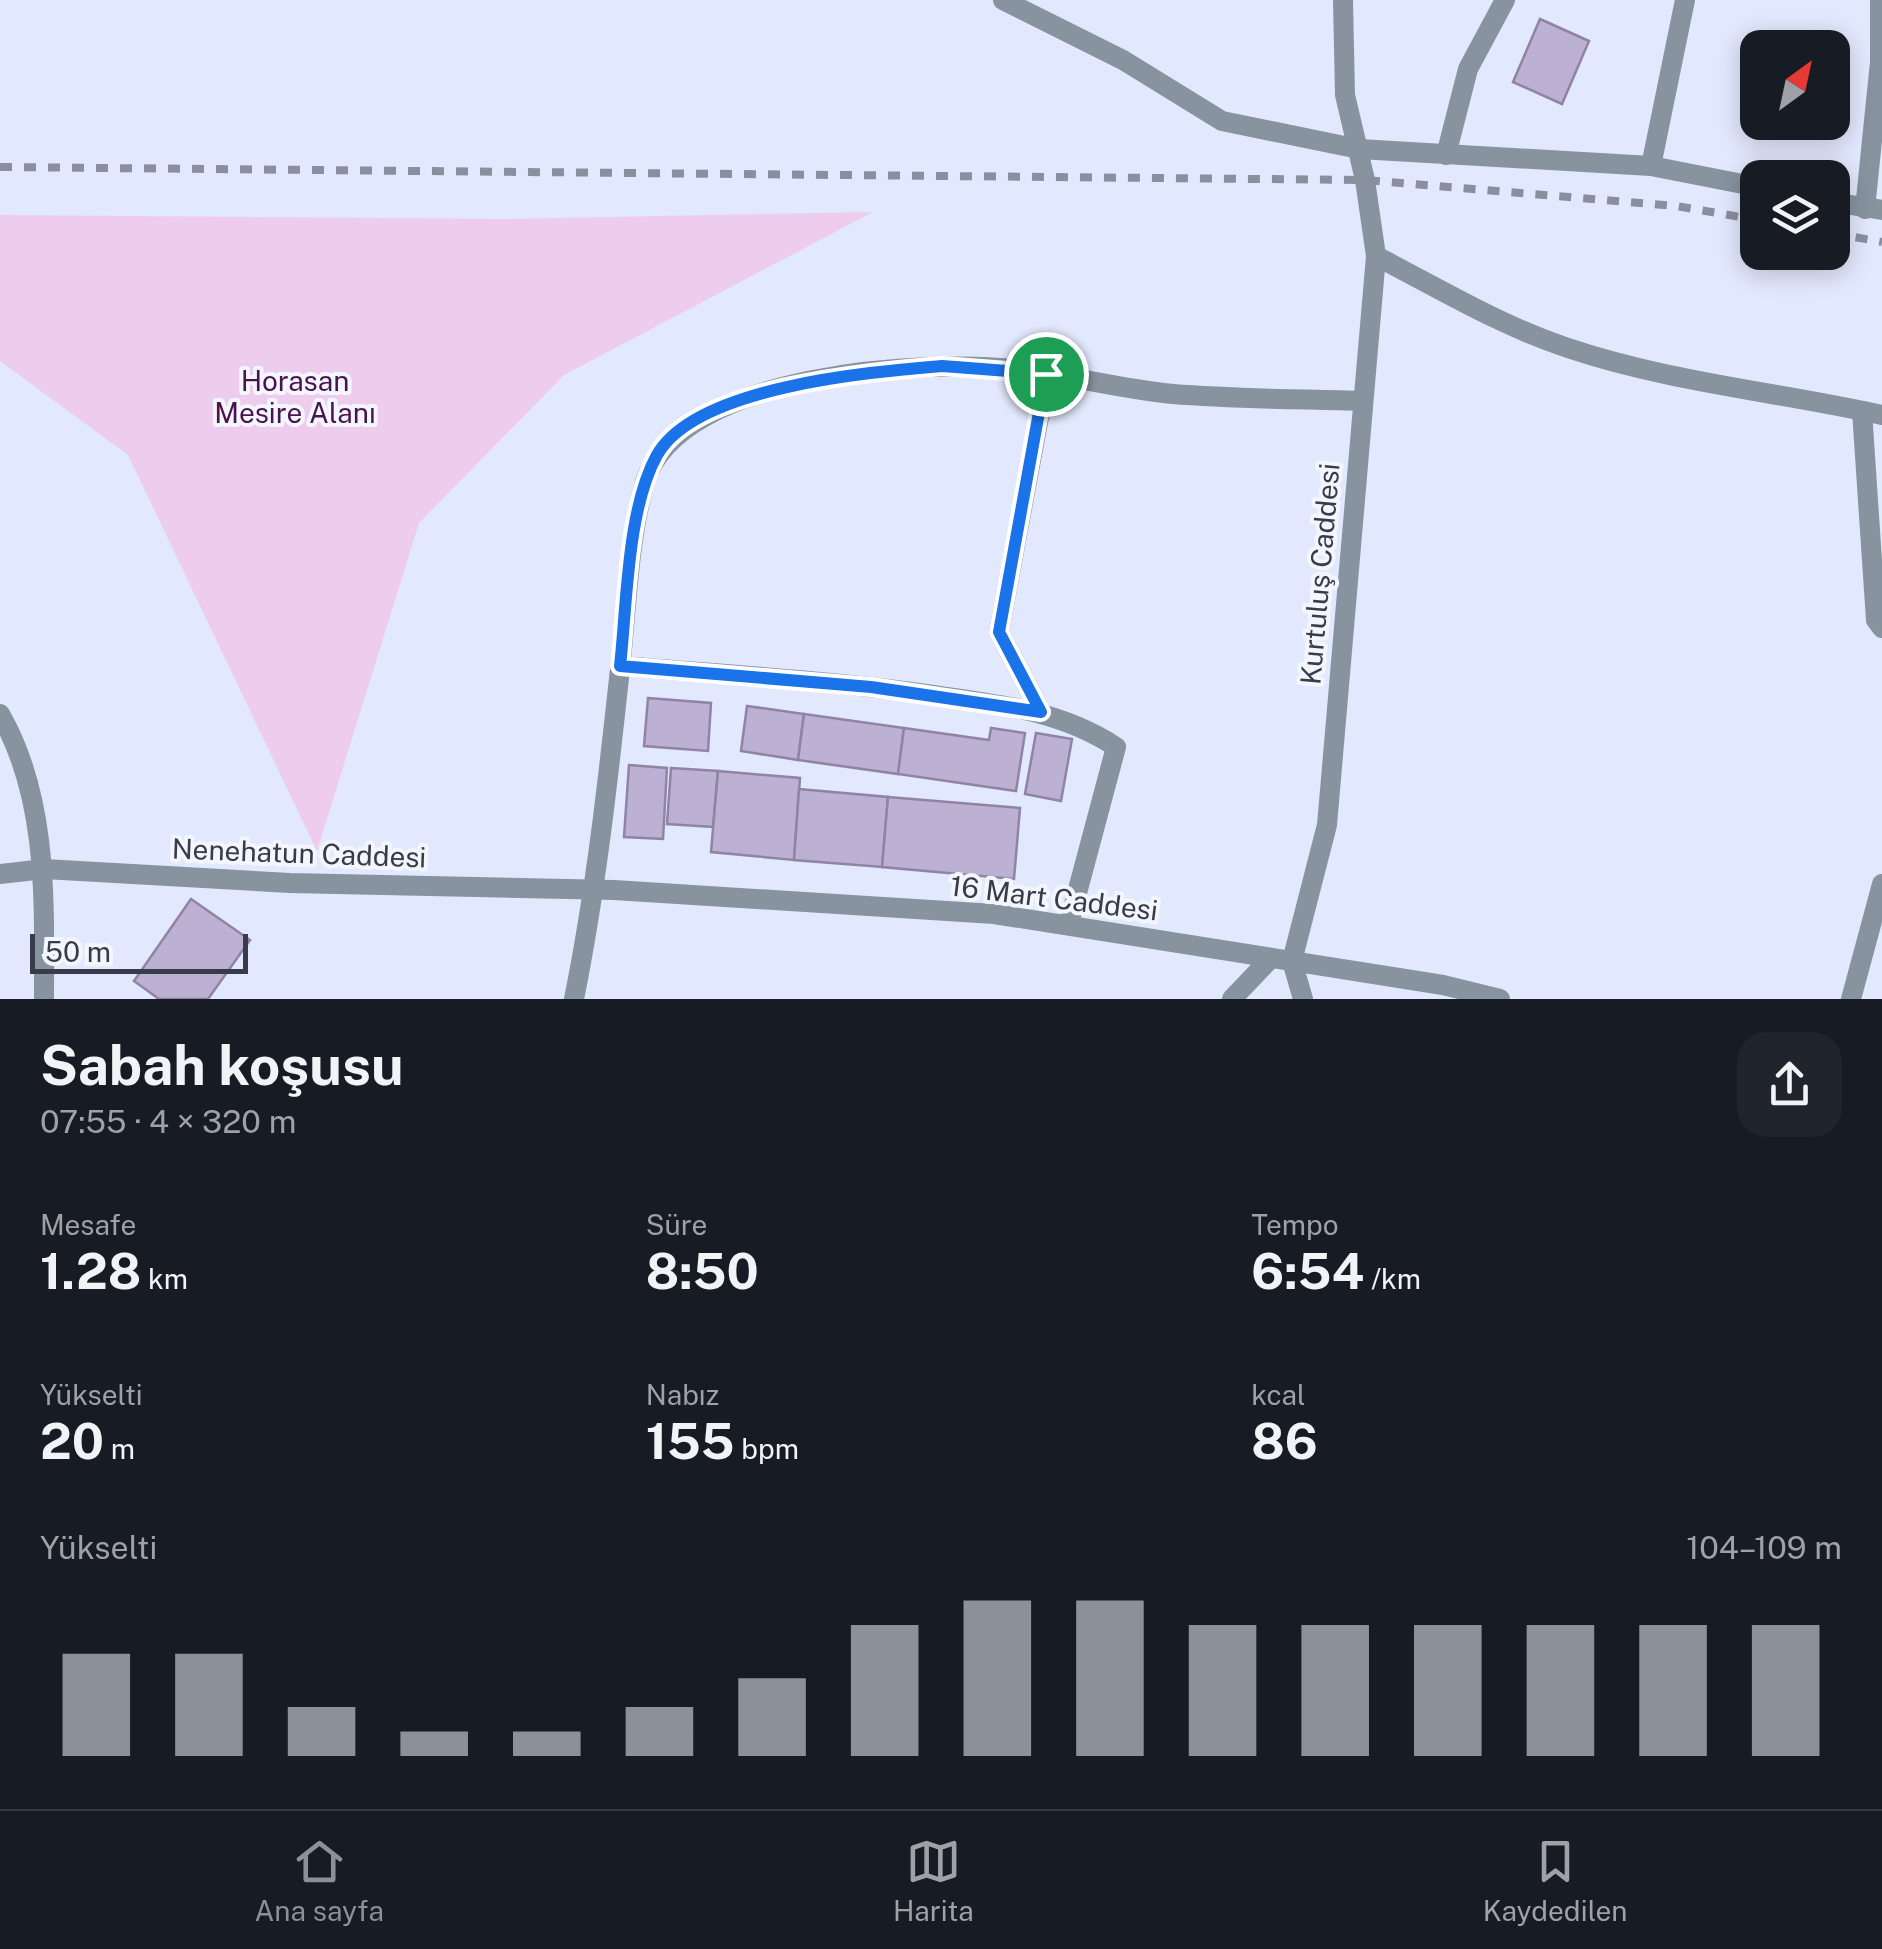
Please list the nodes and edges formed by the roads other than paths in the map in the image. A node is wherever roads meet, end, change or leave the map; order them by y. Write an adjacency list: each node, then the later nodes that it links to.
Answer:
1 (1003, 0): 6 (street)
2 (1343, 0): 6 (street, Kurtuluş Caddesi)
3 (1504, 0): 7 (street)
4 (1686, 0): 8 (street)
5 (1880, 0): 10 (street)
6 (1359, 149): 7 (street); 11 (street, Kurtuluş Caddesi)
7 (1446, 155): 8 (street)
8 (1651, 166): 9 (street)
9 (1740, 183)
10 (1874, 210)
11 (1376, 256): 13 (street, Kurtuluş Caddesi); 14 (street)
12 (1046, 374): 13 (street); 16 (street); 17 (street)
13 (1362, 400): 24 (street, Kurtuluş Caddesi)
14 (1872, 413): 15 (street)
15 (1882, 628)
16 (620, 666): 17 (street); 22 (street)
17 (1041, 712): 23 (street)
18 (0, 714): 19 (street)
19 (44, 869): 20 (street, Nenehatun Caddesi); 22 (street, Nenehatun Caddesi); 25 (street)
20 (0, 874)
21 (1882, 884): 30 (street)
22 (596, 890): 23 (street, 16 Mart Caddesi); 26 (street)
23 (1069, 923): 24 (street, 16 Mart Caddesi)
24 (1282, 959): 27 (street); 28 (street); 29 (street, 16 Mart Caddesi)
25 (44, 999)
26 (574, 999)
27 (1232, 999)
28 (1303, 999)
29 (1500, 999)
30 (1851, 999)

